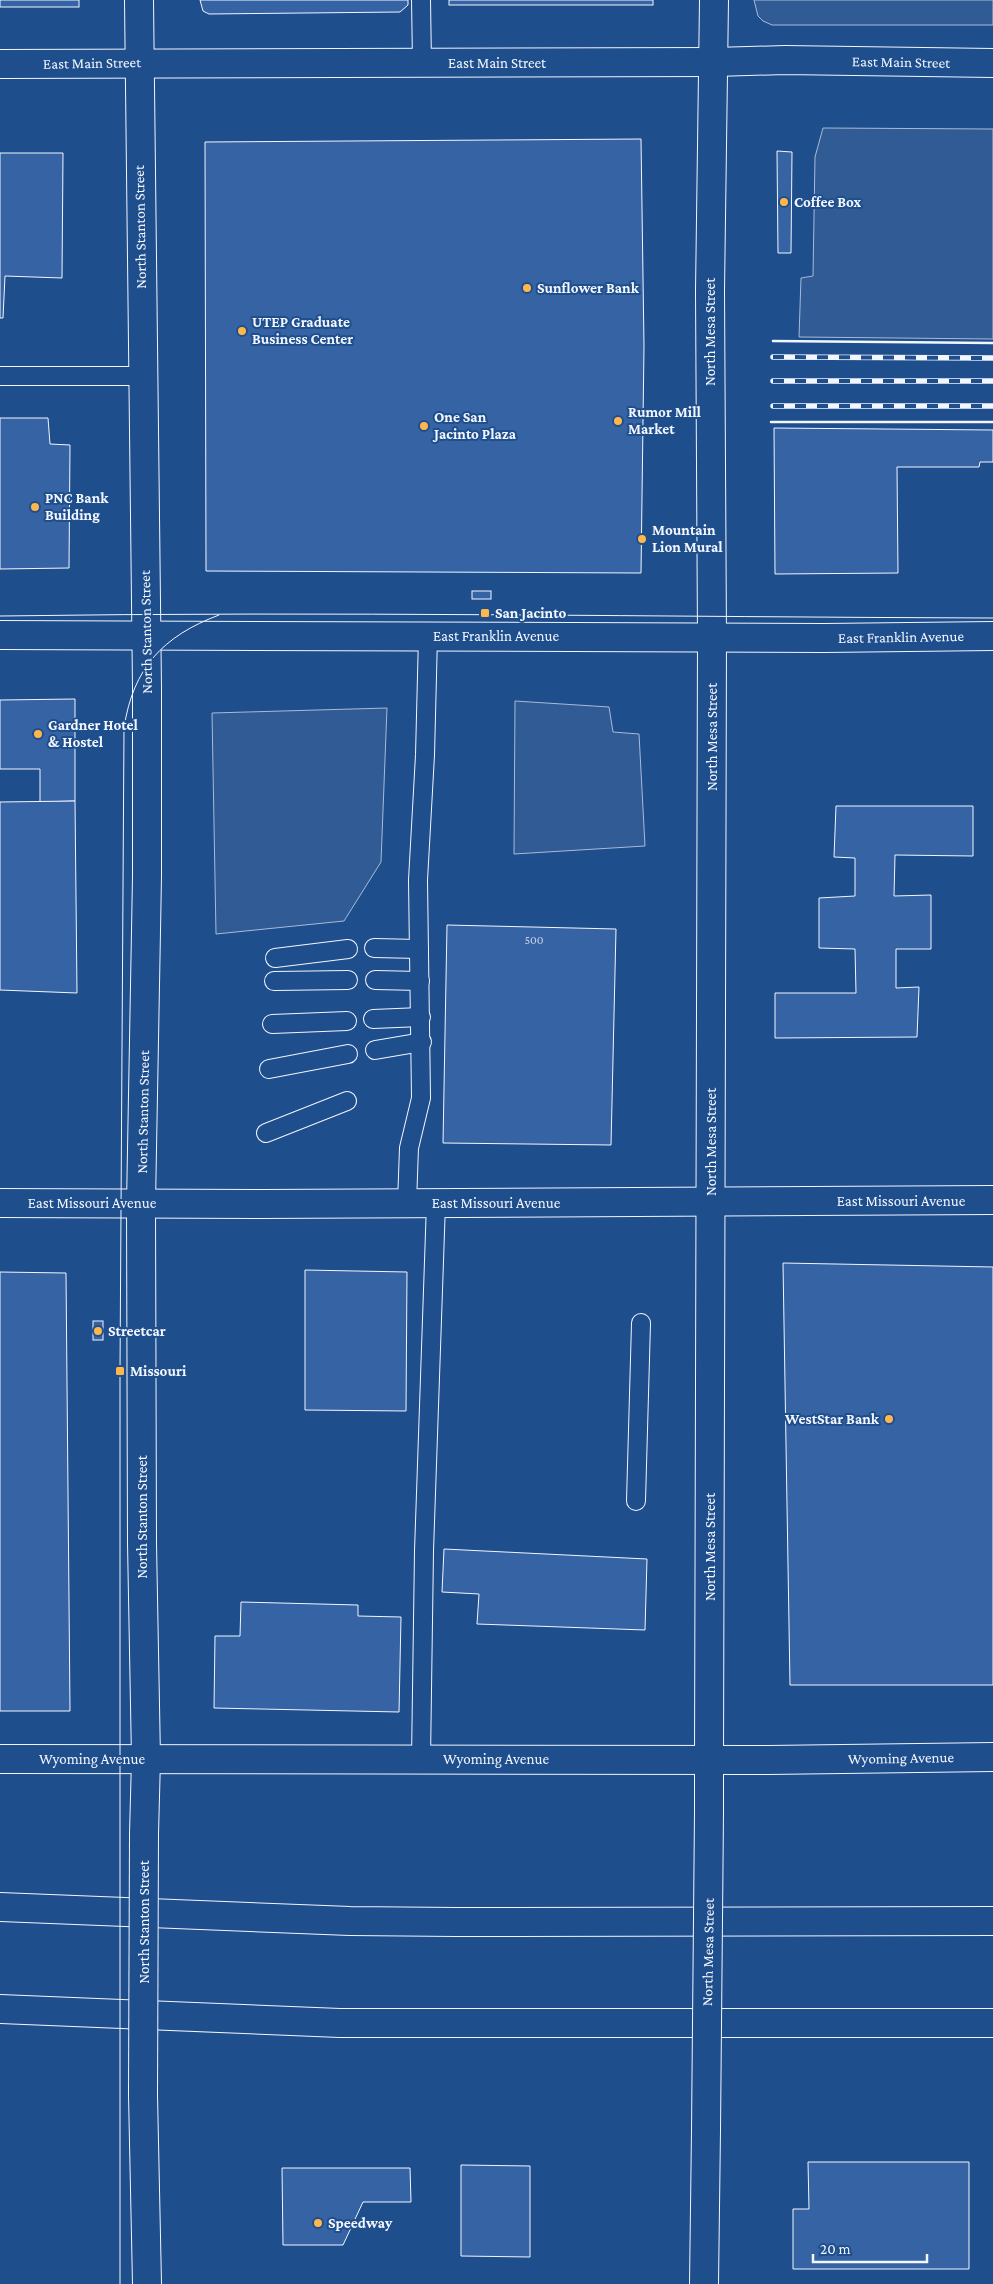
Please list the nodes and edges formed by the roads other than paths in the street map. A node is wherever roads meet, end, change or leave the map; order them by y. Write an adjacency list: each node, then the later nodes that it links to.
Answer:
1 (139, 0): 4 (main road, North Stanton Street)
2 (421, 0): 6 (lane)
3 (714, 0): 5 (main road, North Mesa Street)
4 (138, 62): 6 (main road, East Main Street); 8 (main road, East Main Street); 10 (main road, North Stanton Street)
5 (715, 62): 6 (main road, East Main Street); 7 (main road, East Main Street); 15 (main road, North Mesa Street)
6 (422, 63)
7 (993, 63)
8 (0, 64)
9 (0, 376): 10 (lane)
10 (142, 376): 12 (main road, North Stanton Street)
11 (0, 635): 12 (main road, East Franklin Avenue)
12 (147, 635): 13 (main road, East Franklin Avenue); 39 (main road, North Stanton Street)
13 (428, 636): 15 (main road, East Franklin Avenue); 17 (lane)
14 (993, 636): 15 (main road, East Franklin Avenue)
15 (712, 637): 35 (main road, North Mesa Street)
16 (374, 948): 17 (lane)
17 (420, 948): 23 (lane)
18 (348, 949): 19 (lane)
19 (275, 958)
20 (348, 980): 22 (lane)
21 (375, 980): 23 (lane)
22 (274, 981)
23 (420, 981): 24 (lane)
24 (421, 1017): 25 (lane); 28 (lane)
25 (373, 1019)
26 (347, 1021): 27 (lane)
27 (272, 1024)
28 (422, 1042): 29 (lane); 37 (lane)
29 (376, 1050)
30 (348, 1054): 31 (lane)
31 (269, 1069)
32 (347, 1101): 33 (lane)
33 (266, 1133)
34 (993, 1200): 35 (main road, East Missouri Avenue)
35 (710, 1202): 38 (main road, East Missouri Avenue); 46 (main road, North Mesa Street)
36 (0, 1203): 39 (main road, East Missouri Avenue)
37 (407, 1203): 38 (main road, East Missouri Avenue); 39 (main road, East Missouri Avenue)
38 (436, 1203): 45 (lane)
39 (141, 1204): 44 (main road, North Stanton Street)
40 (641, 1323): 41 (lane)
41 (636, 1501)
42 (993, 1757): 46 (main road, Wyoming Avenue)
43 (0, 1759): 44 (main road, Wyoming Avenue)
44 (146, 1759): 45 (main road, Wyoming Avenue); 51 (main road, North Stanton Street, bridge)
45 (421, 1759): 46 (main road, Wyoming Avenue)
46 (710, 1760): 52 (main road, North Mesa Street, bridge)
47 (0, 1907): 48 (main road)
48 (993, 1921)
49 (0, 2009): 50 (main road)
50 (993, 2023)
51 (147, 2284)
52 (704, 2284)

